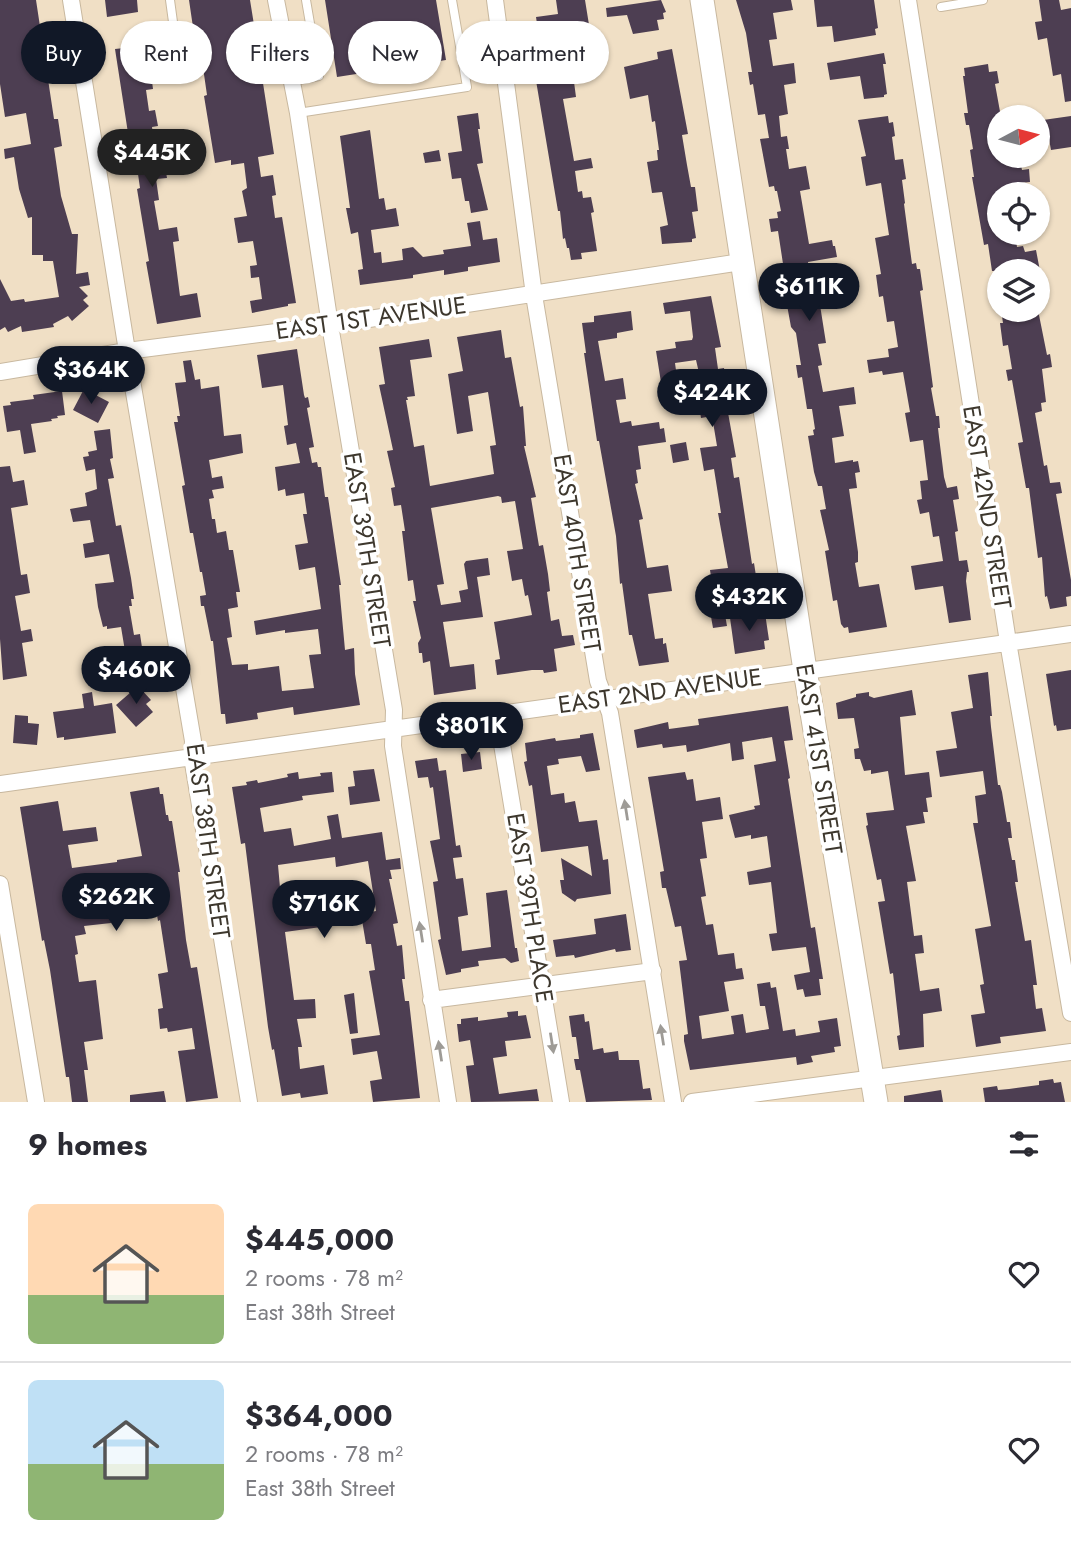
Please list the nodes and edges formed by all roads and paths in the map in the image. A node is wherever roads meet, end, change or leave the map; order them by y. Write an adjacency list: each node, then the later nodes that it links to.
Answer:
1 (71, 0): 23 (street, EAST 38TH STREET)
2 (170, 0): 11 (lane)
3 (276, 0): 12 (street, EAST 39TH STREET)
4 (306, 0): 13 (lane)
5 (452, 0): 15 (lane)
6 (497, 0): 14 (street, EAST 40TH STREET)
7 (702, 0): 20 (street, EAST 41ST STREET)
8 (908, 0): 26 (street, EAST 42ND STREET)
9 (983, 0): 10 (lane)
10 (941, 7)
11 (173, 21)
12 (280, 21)
13 (310, 21)
14 (499, 21)
15 (456, 25)
16 (293, 84): 19 (street, EAST 39TH STREET)
17 (466, 84): 19 (lane)
18 (507, 84): 21 (street, EAST 40TH STREET)
19 (298, 113): 22 (street, EAST 39TH STREET)
20 (741, 262): 21 (street, EAST 1ST AVENUE); 27 (street, EAST 41ST STREET)
21 (534, 295): 22 (street, EAST 1ST AVENUE); 28 (street, EAST 40TH STREET)
22 (330, 326): 23 (street, EAST 1ST AVENUE); 30 (street, EAST 39TH STREET)
23 (127, 351): 24 (street, EAST 1ST AVENUE); 31 (street, EAST 38TH STREET)
24 (0, 372)
25 (1071, 634): 26 (street, EAST 2ND AVENUE)
26 (1008, 642): 27 (street, EAST 2ND AVENUE); 37 (street, EAST 42ND STREET)
27 (805, 670): 28 (street, EAST 2ND AVENUE); 39 (street, EAST 41ST STREET)
28 (604, 700): 29 (street, EAST 2ND AVENUE); 34 (street, EAST 40TH STREET, one-way to 28)
29 (497, 714): 30 (street, EAST 2ND AVENUE); 35 (street, EAST 39TH PLACE)
30 (394, 728): 31 (street, EAST 2ND AVENUE); 36 (street, EAST 39TH STREET, one-way to 30)
31 (192, 757): 32 (street, EAST 2ND AVENUE); 41 (street, EAST 38TH STREET)
32 (0, 784)
33 (0, 884): 40 (street)
34 (653, 971): 35 (street); 44 (street, EAST 40TH STREET, one-way to 34)
35 (542, 984): 36 (street); 43 (street, EAST 39TH PLACE, one-way to 43)
36 (432, 1000): 42 (street, EAST 39TH STREET, one-way to 36)
37 (1071, 1013)
38 (1071, 1052): 39 (street)
39 (872, 1078): 45 (street); 46 (street, EAST 41ST STREET)
40 (36, 1102)
41 (249, 1102)
42 (448, 1102)
43 (561, 1102)
44 (673, 1102)
45 (692, 1102)
46 (876, 1102)

